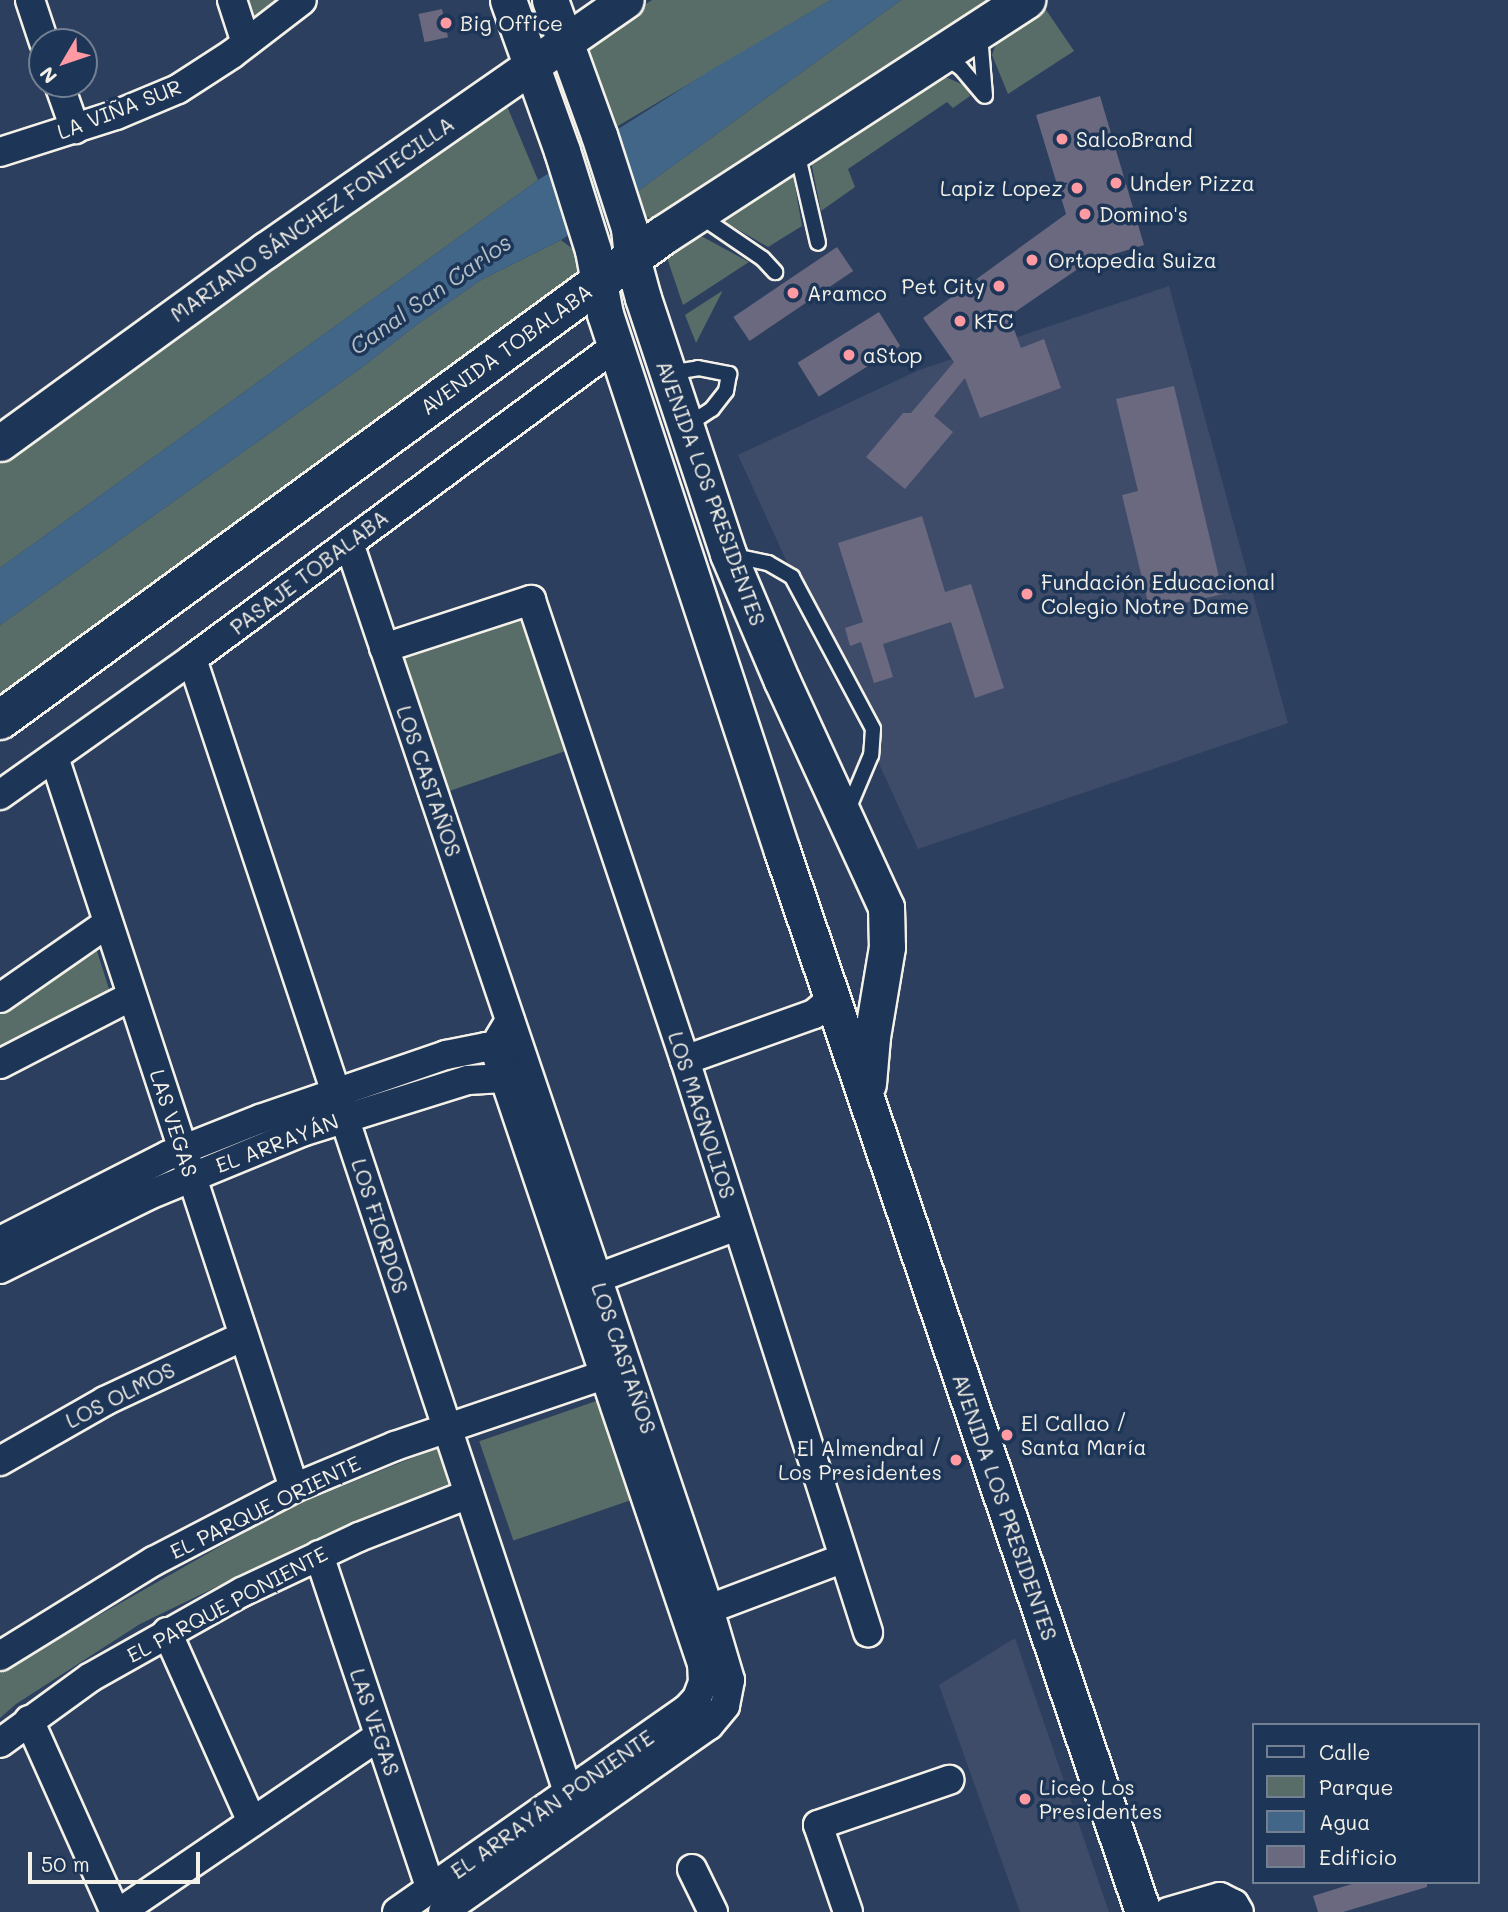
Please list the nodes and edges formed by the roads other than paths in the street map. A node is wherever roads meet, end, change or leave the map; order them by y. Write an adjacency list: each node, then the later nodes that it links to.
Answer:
1 (30, 0): 8 (street)
2 (232, 0): 10 (street)
3 (508, 0): 13 (street, AVENIDA LOS PRESIDENTES)
4 (550, 0): 11 (street, AVENIDA LOS PRESIDENTES)
5 (626, 0): 11 (street, MARIANO SÁNCHEZ FONTECILLA)
6 (1026, 0): 9 (main road, AVENIDA TOBALABA)
7 (300, 2): 10 (street, LA VIÑA SUR)
8 (39, 28)
9 (981, 30): 12 (main road, AVENIDA TOBALABA); 12 (lane)
10 (247, 43): 15 (street, LA VIÑA SUR)
11 (565, 43): 13 (street, MARIANO SÁNCHEZ FONTECILLA); 19 (street, AVENIDA LOS PRESIDENTES)
12 (942, 55): 16 (main road, AVENIDA TOBALABA)
13 (531, 66): 22 (street, AVENIDA LOS PRESIDENTES); 26 (street, MARIANO SÁNCHEZ FONTECILLA)
14 (64, 98): 15 (street)
15 (75, 129): 17 (street, LA VIÑA SUR)
16 (796, 147): 18 (main road, AVENIDA TOBALABA); 20 (lane)
17 (0, 152)
18 (696, 213): 19 (main road, AVENIDA TOBALABA); 21 (lane)
19 (629, 239): 22 (main road, AVENIDA TOBALABA); 24 (street, AVENIDA LOS PRESIDENTES)
20 (818, 243)
21 (775, 272)
22 (597, 282): 23 (street, AVENIDA LOS PRESIDENTES); 33 (main road, AVENIDA TOBALABA)
23 (616, 346): 25 (street, AVENIDA LOS PRESIDENTES); 29 (street, PASAJE TOBALABA)
24 (676, 402): 25 (street); 27 (street, AVENIDA LOS PRESIDENTES)
25 (636, 405): 28 (street, AVENIDA LOS PRESIDENTES)
26 (0, 443)
27 (698, 467): 28 (street); 30 (street, AVENIDA LOS PRESIDENTES)
28 (659, 480): 40 (street, AVENIDA LOS PRESIDENTES)
29 (349, 542): 31 (street, LOS CASTAÑOS); 32 (street, PASAJE TOBALABA)
30 (728, 554): 36 (street, AVENIDA LOS PRESIDENTES); 36 (lane)
31 (384, 648): 42 (street, LOS CASTAÑOS); 43 (street, LOS MAGNOLIOS)
32 (192, 659): 34 (street, PASAJE TOBALABA); 46 (street, LOS FIORDOS)
33 (0, 720)
34 (54, 758): 35 (street, PASAJE TOBALABA); 37 (street, LAS VEGAS)
35 (0, 795)
36 (845, 816): 38 (street, AVENIDA LOS PRESIDENTES)
37 (108, 923): 39 (street, LAS VEGAS); 41 (street)
38 (881, 990): 40 (street); 47 (street, AVENIDA LOS PRESIDENTES)
39 (132, 996): 44 (street); 49 (street, LAS VEGAS)
40 (834, 997): 43 (street); 47 (street, AVENIDA LOS PRESIDENTES)
41 (0, 998)
42 (507, 1047): 45 (street, LOS CASTAÑOS); 46 (street, EL ARRAYÁN)
43 (685, 1060): 51 (street, LOS MAGNOLIOS)
44 (0, 1065)
45 (517, 1077): 48 (street, EL ARRAYÁN); 54 (street, LOS CASTAÑOS)
46 (335, 1091): 48 (street, LOS FIORDOS); 49 (street, EL ARRAYÁN)
47 (867, 1102): 80 (street, AVENIDA LOS PRESIDENTES)
48 (344, 1118): 50 (street, EL ARRAYÁN); 57 (street, LOS FIORDOS)
49 (183, 1149): 50 (street, LAS VEGAS); 52 (street, EL ARRAYÁN)
50 (192, 1177): 53 (street, EL ARRAYÁN); 55 (street, LAS VEGAS)
51 (737, 1226): 54 (street); 62 (street, LOS MAGNOLIOS)
52 (0, 1241)
53 (0, 1269)
54 (586, 1282): 56 (street, LOS CASTAÑOS)
55 (244, 1336): 58 (street, LOS OLMOS); 59 (street, LAS VEGAS)
56 (616, 1371): 57 (street, EL PARQUE ORIENTE); 63 (street, LOS CASTAÑOS); 67 (street, LOS CASTAÑOS)
57 (447, 1429): 59 (street, EL PARQUE ORIENTE); 60 (street, LOS FIORDOS)
58 (0, 1461)
59 (294, 1488): 66 (street, EL PARQUE ORIENTE)
60 (469, 1494): 61 (street, EL PARQUE PONIENTE); 72 (street, LOS FIORDOS)
61 (319, 1555): 64 (street, EL PARQUE PONIENTE); 69 (street, LAS VEGAS)
62 (844, 1558): 63 (street); 65 (street, LOS MAGNOLIOS)
63 (709, 1609): 67 (street, LOS CASTAÑOS)
64 (167, 1632): 68 (street, EL PARQUE PONIENTE); 73 (street)
65 (868, 1632)
66 (0, 1656)
67 (715, 1694): 72 (street, EL ARRAYÁN PONIENTE); 75 (street, EL ARRAYÁN PONIENTE)
68 (30, 1720): 70 (street, EL PARQUE PONIENTE); 76 (street)
69 (379, 1736): 73 (street); 75 (street, LAS VEGAS)
70 (0, 1742)
71 (949, 1780): 79 (street)
72 (568, 1792): 75 (street, EL ARRAYÁN PONIENTE)
73 (252, 1822): 76 (street)
74 (692, 1869): 78 (street)
75 (437, 1901): 77 (street, EL ARRAYÁN PONIENTE)
76 (117, 1912)
77 (397, 1912)
78 (713, 1912)
79 (848, 1912)
80 (1143, 1912)
81 (1168, 1912): 82 (street)
82 (1239, 1912)

